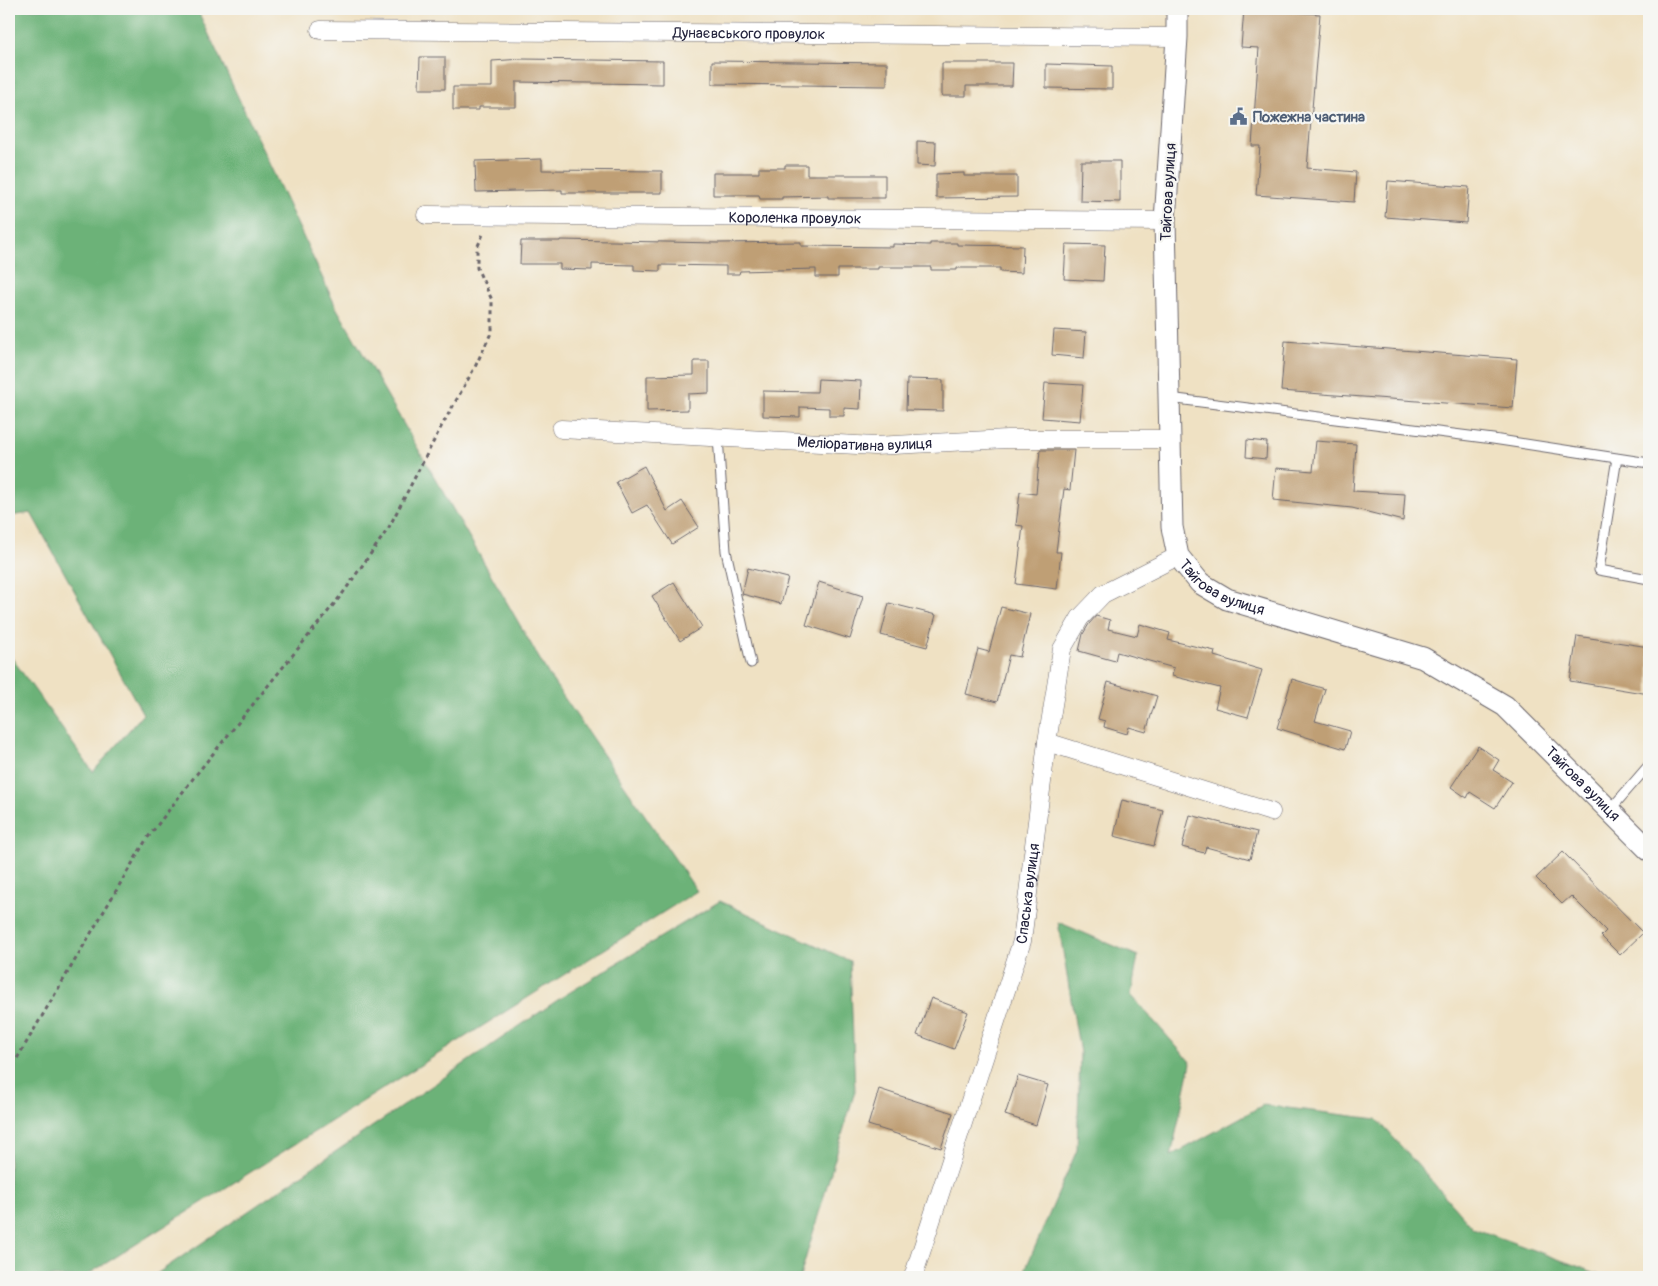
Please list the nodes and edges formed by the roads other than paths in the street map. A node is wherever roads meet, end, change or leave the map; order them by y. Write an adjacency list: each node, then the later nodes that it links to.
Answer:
1 (1177, 9): 3 (street, Тайгова вулиця)
2 (320, 30): 3 (street, Дунаєвського провулок)
3 (1177, 37): 5 (street, Тайгова вулиця)
4 (426, 214): 5 (street, Короленка провулок)
5 (1164, 221): 6 (street, Тайгова вулиця)
6 (1168, 398): 9 (street, Тайгова вулиця); 10 (lane)
7 (561, 429): 8 (street, Меліоративна вулиця)
8 (718, 437): 9 (street, Меліоративна вулиця); 14 (lane)
9 (1169, 439): 12 (street, Тайгова вулиця)
10 (1617, 458): 11 (lane); 13 (lane)
11 (1649, 462)
12 (1178, 556): 15 (street, Спаська вулиця); 17 (street, Тайгова вулиця)
13 (1649, 578)
14 (751, 662)
15 (1047, 742): 18 (street); 20 (street, Спаська вулиця)
16 (1649, 765): 17 (lane)
17 (1610, 810): 19 (street, Тайгова вулиця)
18 (1271, 812)
19 (1649, 850)
20 (913, 1277)

